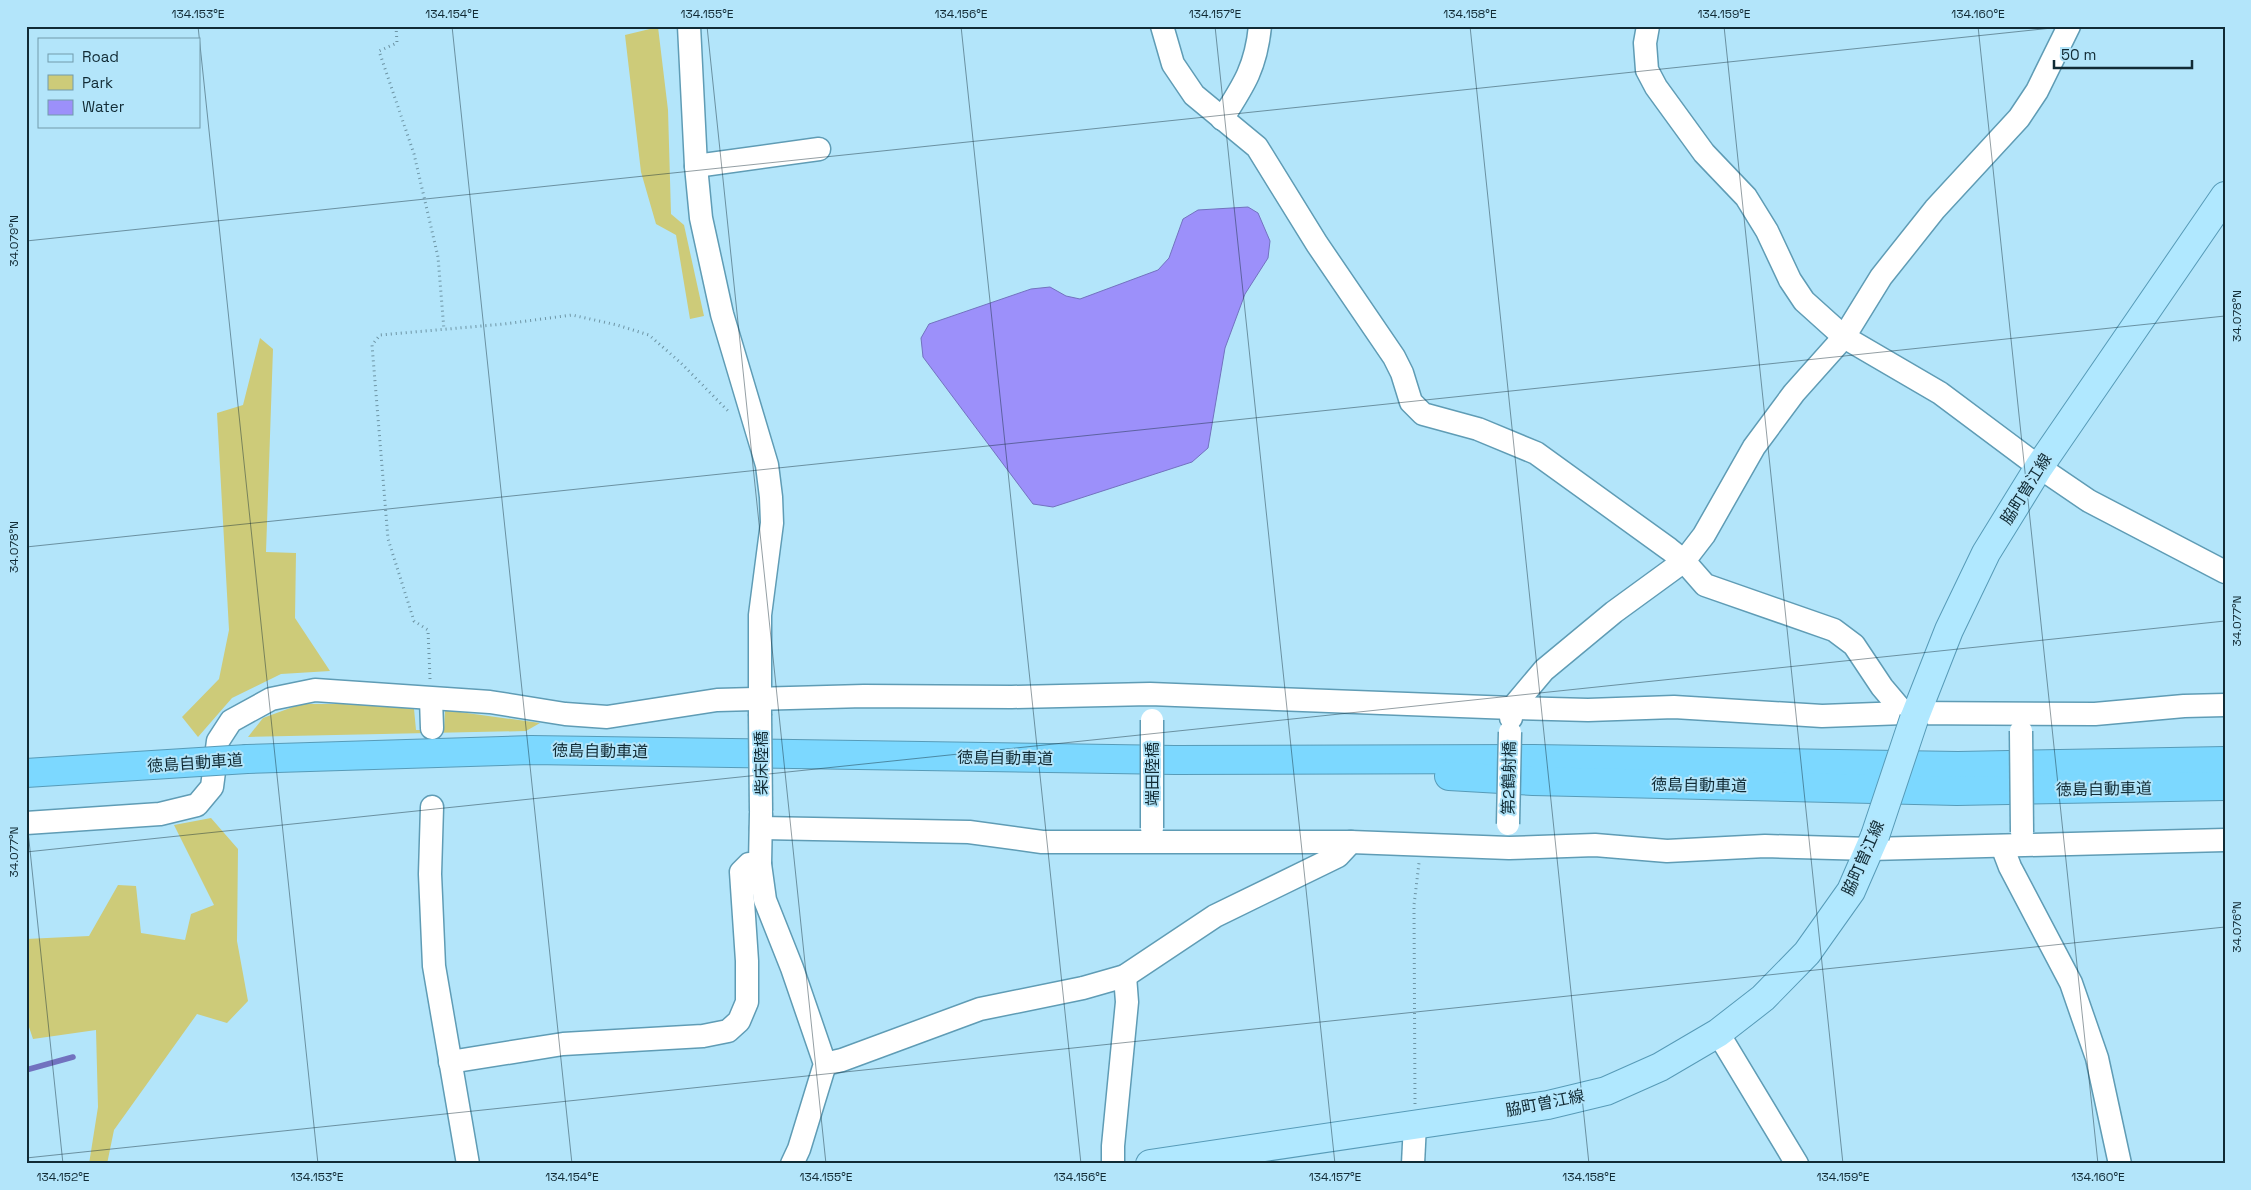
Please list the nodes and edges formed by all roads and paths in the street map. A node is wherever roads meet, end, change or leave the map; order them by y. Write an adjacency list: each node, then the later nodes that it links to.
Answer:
1 (396, 26): 11 (path)
2 (689, 26): 9 (street, 柴床陸橋)
3 (1162, 26): 7 (street)
4 (1260, 26): 7 (street)
5 (1648, 26): 12 (street)
6 (2069, 26): 12 (street)
7 (1222, 119): 15 (street)
8 (819, 149): 9 (street)
9 (696, 166): 20 (street, 柴床陸橋)
10 (2225, 196): 14 (main road, 脇町曽江線)
11 (444, 330): 13 (path); 18 (path)
12 (1844, 337): 14 (street); 15 (street)
13 (734, 422)
14 (2038, 467): 16 (street); 22 (main road, 脇町曽江線)
15 (1684, 560): 21 (street); 22 (street)
16 (2225, 572)
17 (1150, 694): 20 (street); 21 (street); 32 (street, 端田陸橋, bridge)
18 (431, 699): 20 (street); 24 (street); 31 (street)
19 (2225, 705): 23 (street)
20 (760, 706): 30 (street, 柴床陸橋, bridge)
21 (1512, 708): 22 (street); 38 (street, 第2鶴射橋, bridge)
22 (1912, 715): 23 (street); 36 (main road, 脇町曽江線, bridge)
23 (2020, 723): 34 (street, bridge)
24 (432, 728)
25 (1175, 760): 26 (highway, 徳島自動車道); 27 (highway, 徳島自動車道, bridge); 28 (highway, 徳島自動車道)
26 (2225, 761)
27 (26, 773)
28 (2225, 786)
29 (432, 807): 42 (street)
30 (761, 820): 32 (street); 39 (street, 柴床陸橋)
31 (26, 823)
32 (1153, 834): 35 (street)
33 (2225, 840): 34 (street)
34 (2016, 841): 36 (street); 51 (street)
35 (1351, 842): 37 (street); 40 (street)
36 (1873, 842): 38 (street); 41 (main road, 脇町曽江線)
37 (1422, 844): 38 (street); 44 (path)
38 (1509, 848)
39 (760, 864): 42 (street); 43 (street, 柴床陸橋)
40 (1125, 976): 43 (street); 47 (street)
41 (1718, 1033): 44 (main road, 脇町曽江線); 50 (street)
42 (450, 1062): 45 (street)
43 (825, 1064): 46 (street)
44 (1415, 1124): 48 (main road, 脇町曽江線); 49 (street)
45 (468, 1164)
46 (792, 1164)
47 (1113, 1164)
48 (1150, 1164)
49 (1413, 1164)
50 (1797, 1164)
51 (2120, 1164)

